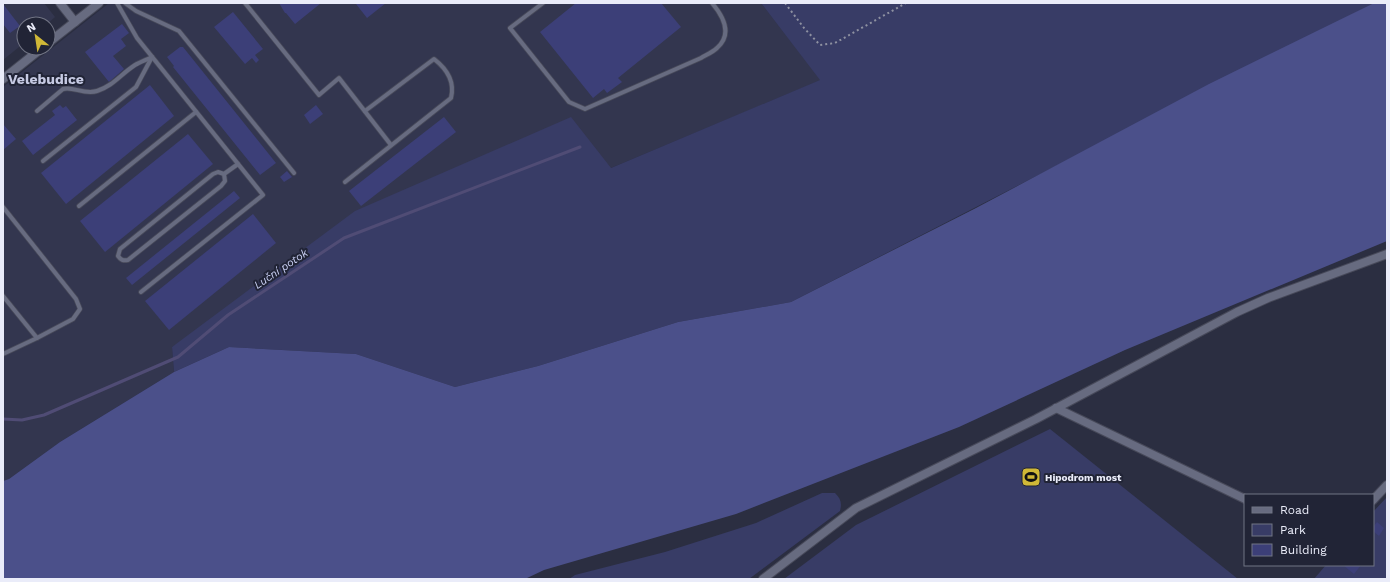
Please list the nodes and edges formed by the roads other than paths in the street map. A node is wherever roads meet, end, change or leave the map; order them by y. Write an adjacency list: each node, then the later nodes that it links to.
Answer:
1 (60, 3): 8 (street)
2 (99, 3): 8 (street)
3 (116, 3): 11 (lane)
4 (125, 3): 19 (lane)
5 (245, 3): 14 (lane)
6 (543, 3): 7 (lane)
7 (712, 3)
8 (75, 22): 9 (street)
9 (56, 37)
10 (32, 56): 12 (street)
11 (152, 57): 13 (lane); 15 (lane); 17 (lane)
12 (3, 79)
13 (36, 111)
14 (365, 111): 16 (lane); 16 (lane)
15 (196, 112): 18 (lane); 22 (lane)
16 (391, 145): 21 (lane)
17 (43, 161)
18 (238, 164): 20 (lane); 25 (lane)
19 (294, 173)
20 (224, 174): 20 (lane)
21 (345, 182)
22 (79, 206)
23 (3, 207): 27 (lane)
24 (1387, 254): 29 (street)
25 (141, 292)
26 (3, 296): 27 (lane)
27 (37, 338): 28 (lane)
28 (3, 354)
29 (1056, 408): 31 (street); 33 (street)
30 (1387, 485): 32 (street)
31 (1244, 499)
32 (1374, 499)
33 (763, 579)

